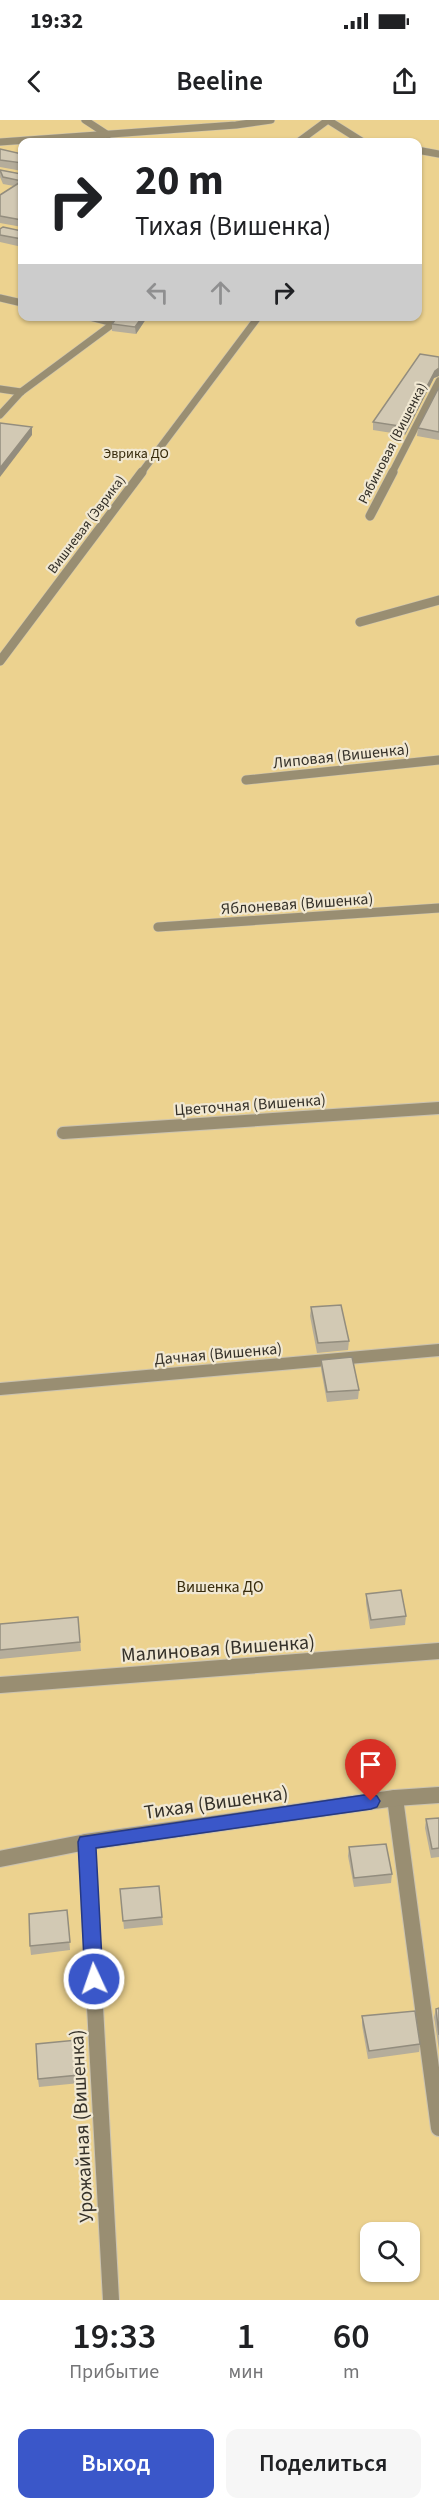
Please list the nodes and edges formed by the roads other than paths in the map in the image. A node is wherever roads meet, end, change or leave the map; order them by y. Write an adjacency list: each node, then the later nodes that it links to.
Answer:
1 (85, 120): 4 (lane)
2 (271, 120): 4 (lane)
3 (328, 120): 6 (lane); 7 (lane)
4 (108, 135): 5 (lane)
5 (62, 138)
6 (303, 138)
7 (354, 138)
8 (18, 141): 9 (lane)
9 (0, 142)
10 (422, 151): 11 (lane)
11 (439, 154)
12 (0, 298): 13 (lane)
13 (18, 302)
14 (115, 321): 18 (lane)
15 (256, 321): 23 (lane, Вишневая (Эврика))
16 (439, 381): 20 (lane, Рябиновая (Вишенка))
17 (0, 389): 18 (lane)
18 (21, 392): 19 (lane)
19 (0, 415)
20 (370, 516)
21 (439, 600): 22 (lane)
22 (360, 622)
23 (0, 661)
24 (439, 760): 25 (lane, Липовая (Вишенка))
25 (246, 780)
26 (439, 908): 27 (lane, Яблоневая (Вишенка))
27 (158, 927)
28 (439, 1108): 29 (lane, Цветочная (Вишенка))
29 (63, 1133)
30 (439, 1350): 31 (lane, Дачная (Вишенка))
31 (0, 1389)
32 (439, 1651): 33 (lane, Малиновая (Вишенка))
33 (0, 1685)
34 (439, 1795): 35 (lane, Тихая (Вишенка))
35 (395, 1798): 36 (lane, Тихая (Вишенка)); 38 (lane)
36 (86, 1842): 37 (lane, Тихая (Вишенка)); 39 (lane, Урожайная (Вишенка))
37 (0, 1859)
38 (439, 2128)
39 (111, 2300)

